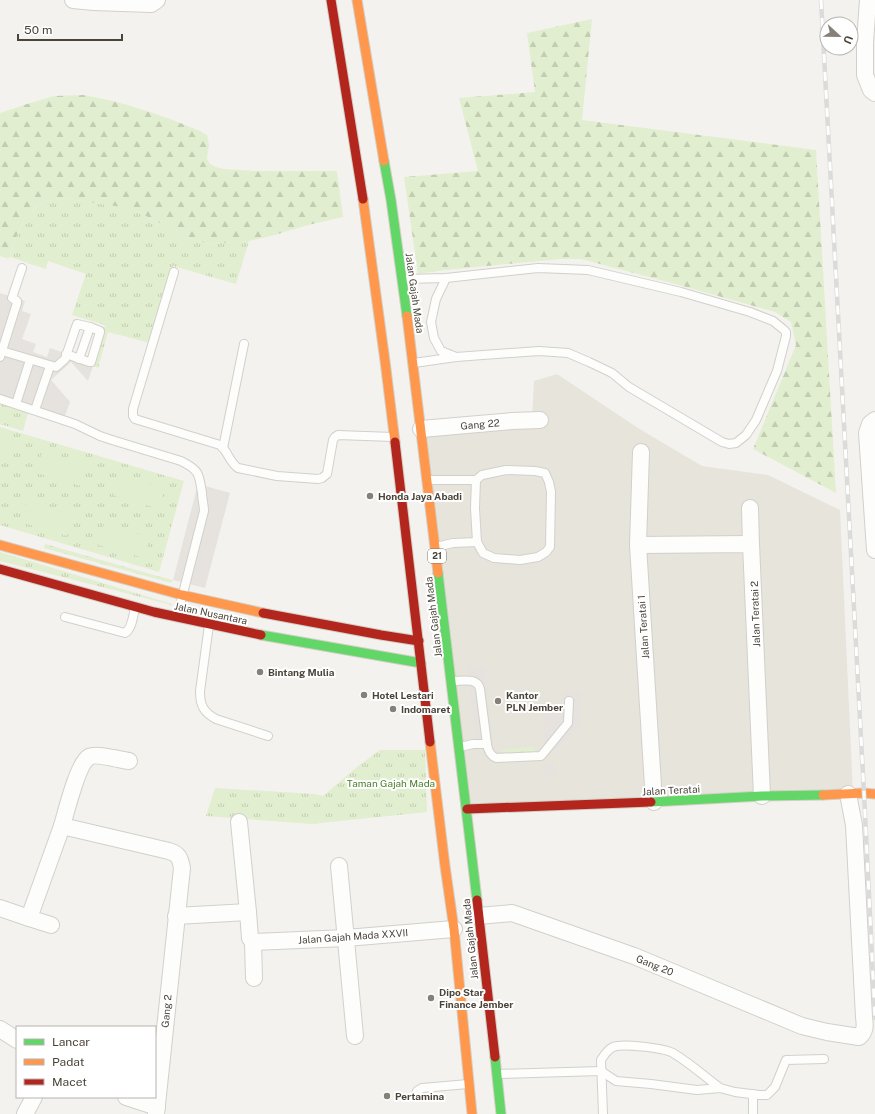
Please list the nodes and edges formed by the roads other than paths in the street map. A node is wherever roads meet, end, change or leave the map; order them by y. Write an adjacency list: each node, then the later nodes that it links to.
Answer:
1 (73, 0): 2 (street)
2 (157, 0)
3 (331, 0): 26 (main road, Jalan Gajah Mada)
4 (357, 0): 10 (main road, Jalan Gajah Mada / 21)
5 (868, 0): 6 (street)
6 (875, 93)
7 (22, 268): 13 (lane)
8 (174, 272): 27 (lane)
9 (446, 278): 10 (lane); 15 (lane); 15 (lane)
10 (402, 280): 18 (main road, Jalan Gajah Mada / 21)
11 (90, 327): 14 (lane); 16 (lane); 16 (lane)
12 (244, 344): 27 (lane)
13 (1, 354): 17 (lane)
14 (66, 354): 16 (lane); 19 (lane)
15 (456, 357): 18 (lane)
16 (79, 359)
17 (30, 360): 19 (lane); 21 (lane)
18 (413, 363): 25 (main road, Jalan Gajah Mada / 21)
19 (50, 366): 22 (lane)
20 (0, 399): 21 (lane)
21 (16, 404): 22 (lane)
22 (35, 410): 39 (lane)
23 (540, 420): 25 (street, Gang 22)
24 (875, 420): 37 (street)
25 (421, 429): 29 (main road, Jalan Gajah Mada / 21)
26 (394, 437): 27 (lane); 44 (main road, Jalan Gajah Mada)
27 (224, 448)
28 (640, 452): 35 (street, Jalan Teratai 1)
29 (427, 480): 30 (lane); 36 (main road, Jalan Gajah Mada / 21)
30 (476, 480): 32 (lane); 32 (lane)
31 (750, 508): 33 (street, Jalan Teratai 2)
32 (477, 542): 36 (lane)
33 (751, 544): 35 (street); 54 (street, Jalan Teratai 2)
34 (0, 545): 39 (main road, Jalan Nusantara)
35 (638, 545): 55 (street, Jalan Teratai 1)
36 (436, 547): 46 (main road, Jalan Gajah Mada / 21)
37 (875, 550)
38 (0, 569): 40 (main road, Jalan Nusantara)
39 (182, 595): 42 (lane); 44 (main road, Jalan Nusantara)
40 (135, 607): 41 (lane); 42 (main road, Jalan Nusantara)
41 (65, 617)
42 (177, 618): 43 (main road, Jalan Nusantara)
43 (209, 624): 45 (main road, Jalan Nusantara); 48 (lane)
44 (419, 641): 45 (main road, Jalan Gajah Mada)
45 (421, 663): 66 (main road, Jalan Gajah Mada)
46 (452, 681): 49 (lane); 50 (main road, Jalan Gajah Mada / 21)
47 (569, 701): 49 (lane)
48 (268, 736)
49 (487, 744): 50 (lane)
50 (460, 747): 56 (main road, Jalan Gajah Mada / 21)
51 (128, 762): 58 (street)
52 (848, 794): 53 (main road, Jalan Teratai); 54 (main road, Jalan Teratai); 63 (street, Gang 20)
53 (875, 794)
54 (762, 796): 55 (main road, Jalan Teratai)
55 (654, 802): 56 (main road, Jalan Teratai)
56 (467, 809): 63 (main road, Jalan Gajah Mada / 21)
57 (239, 822): 61 (street)
58 (62, 826): 62 (street, Gang 2); 64 (street)
59 (339, 866): 67 (street)
60 (0, 908): 64 (street)
61 (248, 912): 62 (street); 68 (street)
62 (176, 916): 82 (street, Gang 2)
63 (478, 916): 75 (main road, Jalan Gajah Mada / 21)
64 (29, 918): 65 (street)
65 (51, 925)
66 (454, 929): 67 (street, Jalan Gajah Mada XXVII); 76 (main road, Jalan Gajah Mada)
67 (346, 938): 68 (street, Jalan Gajah Mada XXVII); 71 (street)
68 (253, 942): 69 (street)
69 (254, 978)
70 (0, 1029): 72 (street)
71 (355, 1036)
72 (16, 1039)
73 (824, 1059): 78 (lane)
74 (601, 1071): 75 (lane); 77 (lane); 77 (lane); 86 (lane)
75 (497, 1074): 85 (main road, Jalan Gajah Mada / 21)
76 (469, 1084): 79 (lane); 84 (main road, Jalan Gajah Mada)
77 (720, 1088): 78 (lane)
78 (753, 1094): 87 (lane)
79 (414, 1097)
80 (33, 1098): 83 (street)
81 (128, 1098): 82 (street)
82 (156, 1110)
83 (25, 1114)
84 (472, 1114)
85 (501, 1114)
86 (603, 1114)
87 (753, 1114)

